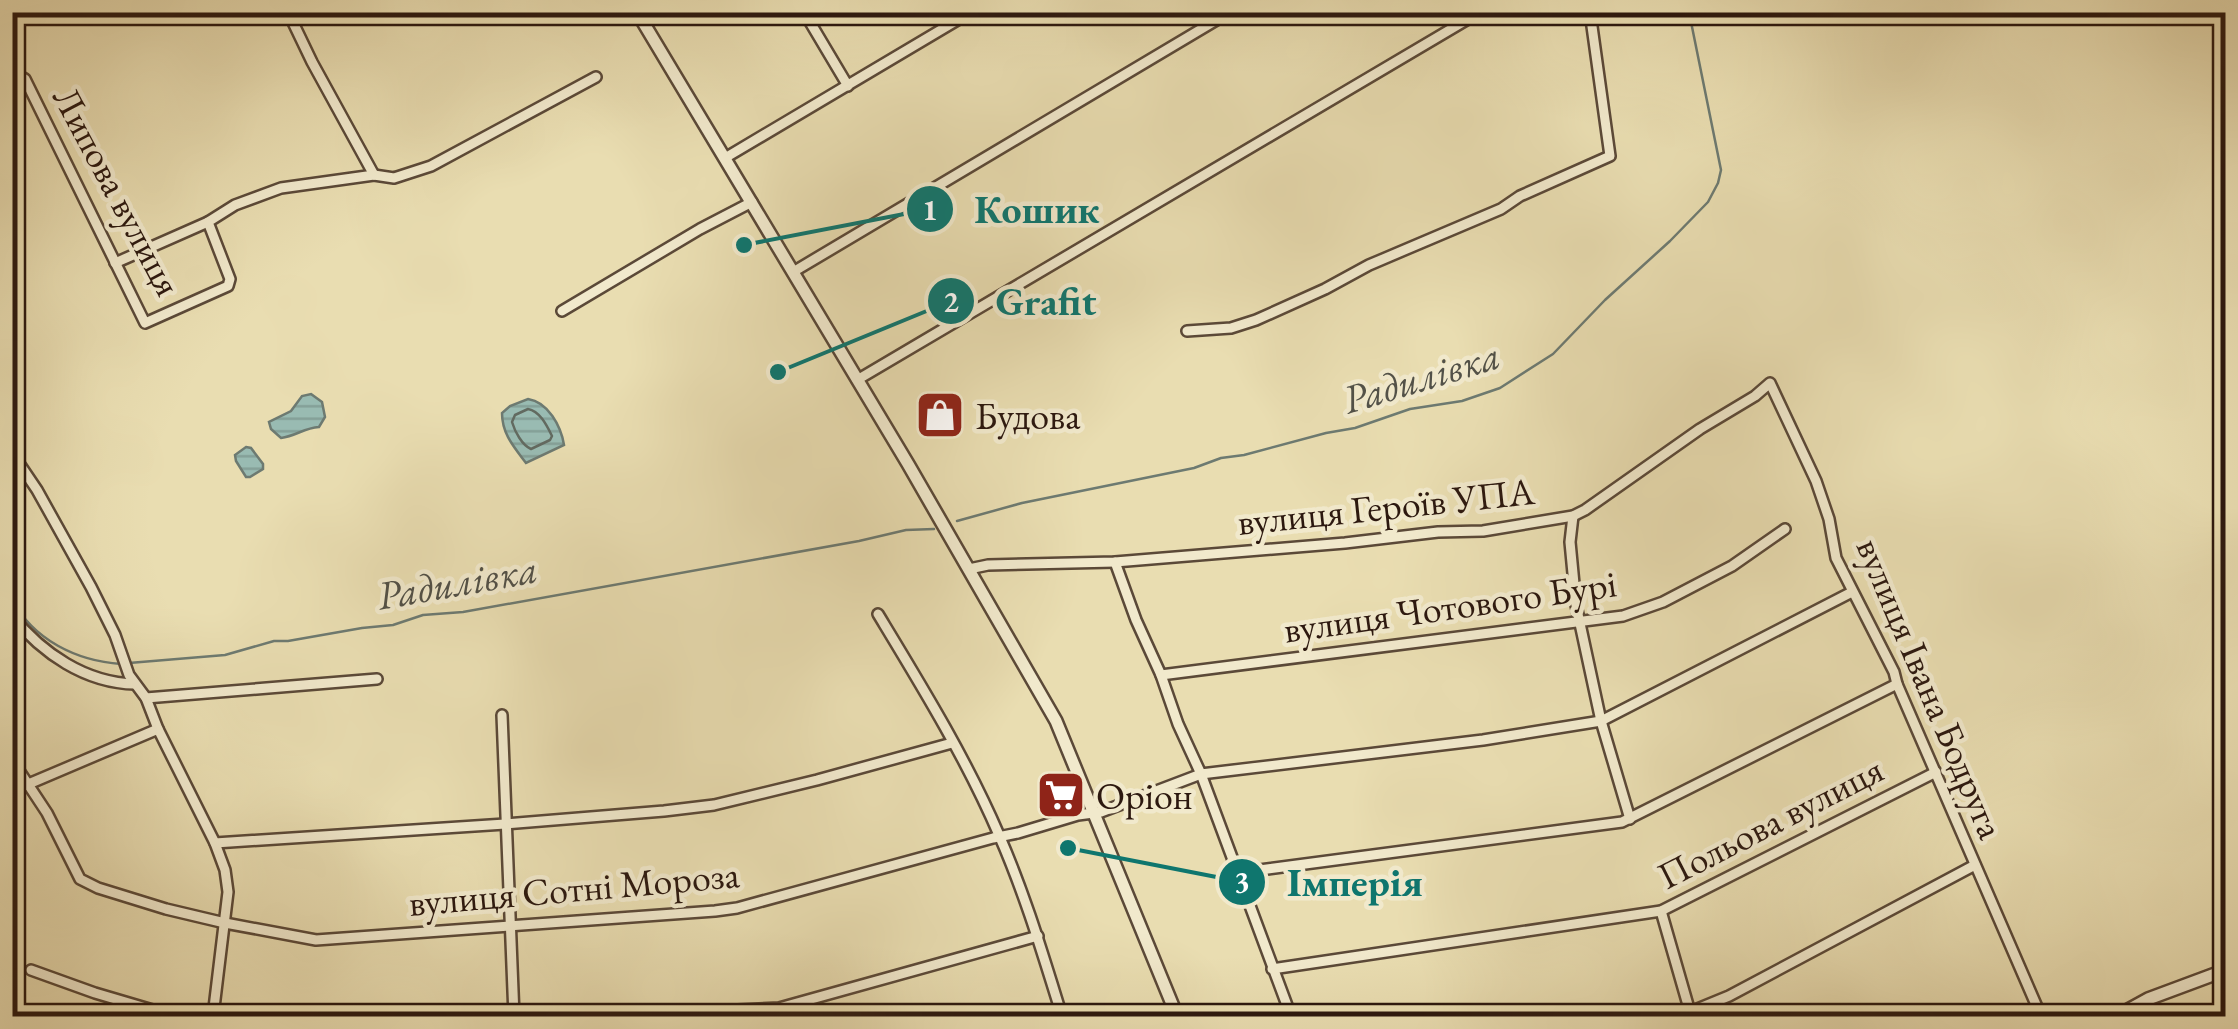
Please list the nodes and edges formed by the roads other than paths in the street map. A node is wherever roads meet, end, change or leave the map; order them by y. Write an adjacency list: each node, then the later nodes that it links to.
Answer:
1 (288, 12): 12 (street)
2 (637, 12): 11 (street)
3 (804, 12): 10 (street)
4 (970, 12): 10 (street)
5 (1230, 12): 16 (street)
6 (1480, 12): 19 (street)
7 (1590, 12): 18 (street)
8 (596, 77): 12 (street, Липова вулиця)
9 (12, 79): 15 (street, Липова вулиця)
10 (848, 86): 11 (street)
11 (726, 158): 13 (street)
12 (374, 175): 14 (street, Липова вулиця)
13 (752, 202): 16 (street); 17 (street)
14 (208, 222): 15 (street); 15 (street, Липова вулиця)
15 (115, 264)
16 (794, 272): 19 (street)
17 (562, 311)
18 (1187, 331)
19 (858, 380): 25 (street)
20 (1770, 383): 22 (street, вулиця Героїв УПА); 26 (street, вулиця Івана Бодруга)
21 (12, 453): 32 (street)
22 (1573, 516): 24 (street, вулиця Героїв УПА); 29 (street)
23 (1785, 530): 29 (street, вулиця Чотового Бурі)
24 (1115, 562): 25 (street, вулиця Героїв УПА); 30 (street)
25 (969, 569): 44 (street)
26 (1852, 592): 33 (street, вулиця Івана Бодруга); 36 (street, вулиця Сотні Мороза)
27 (878, 614): 38 (street)
28 (12, 616): 32 (street)
29 (1581, 622): 30 (street, вулиця Чотового Бурі); 36 (street)
30 (1162, 675): 41 (street)
31 (376, 680): 34 (street)
32 (134, 684): 34 (street)
33 (1897, 684): 40 (street, вулиця Івана Бодруга); 45 (street)
34 (146, 698): 37 (street)
35 (502, 715): 46 (street)
36 (1601, 721): 41 (street, вулиця Сотні Мороза); 45 (street)
37 (158, 729): 42 (street); 48 (street)
38 (952, 742): 46 (street); 47 (street)
39 (12, 760): 42 (street, вулиця Сотні Мороза)
40 (1936, 772): 49 (street, вулиця Івана Бодруга); 51 (street, Польова вулиця)
41 (1201, 774): 44 (street, вулиця Сотні Мороза); 50 (street)
42 (29, 784): 43 (street); 52 (street, вулиця Сотні Мороза)
43 (12, 791)
44 (1095, 812): 47 (street, вулиця Сотні Мороза); 64 (street)
45 (1630, 819): 50 (street)
46 (505, 824): 48 (street); 53 (street)
47 (1000, 836): 53 (street, вулиця Сотні Мороза); 54 (street)
48 (215, 843): 52 (street)
49 (1974, 865): 58 (street); 67 (street, вулиця Івана Бодруга)
50 (1237, 873): 55 (street)
51 (1661, 912): 55 (street, Польова вулиця); 58 (street)
52 (225, 923): 53 (street, вулиця Сотні Мороза); 60 (street)
53 (510, 924): 61 (street)
54 (1038, 936): 62 (street); 63 (street)
55 (1272, 969): 65 (street)
56 (31, 970): 59 (street)
57 (2226, 970): 68 (street)
58 (1690, 1012): 66 (street)
59 (173, 1016)
60 (213, 1016)
61 (514, 1016)
62 (608, 1016)
63 (1062, 1016)
64 (1177, 1016)
65 (1291, 1016)
66 (1669, 1016)
67 (2041, 1016)
68 (2117, 1016)

